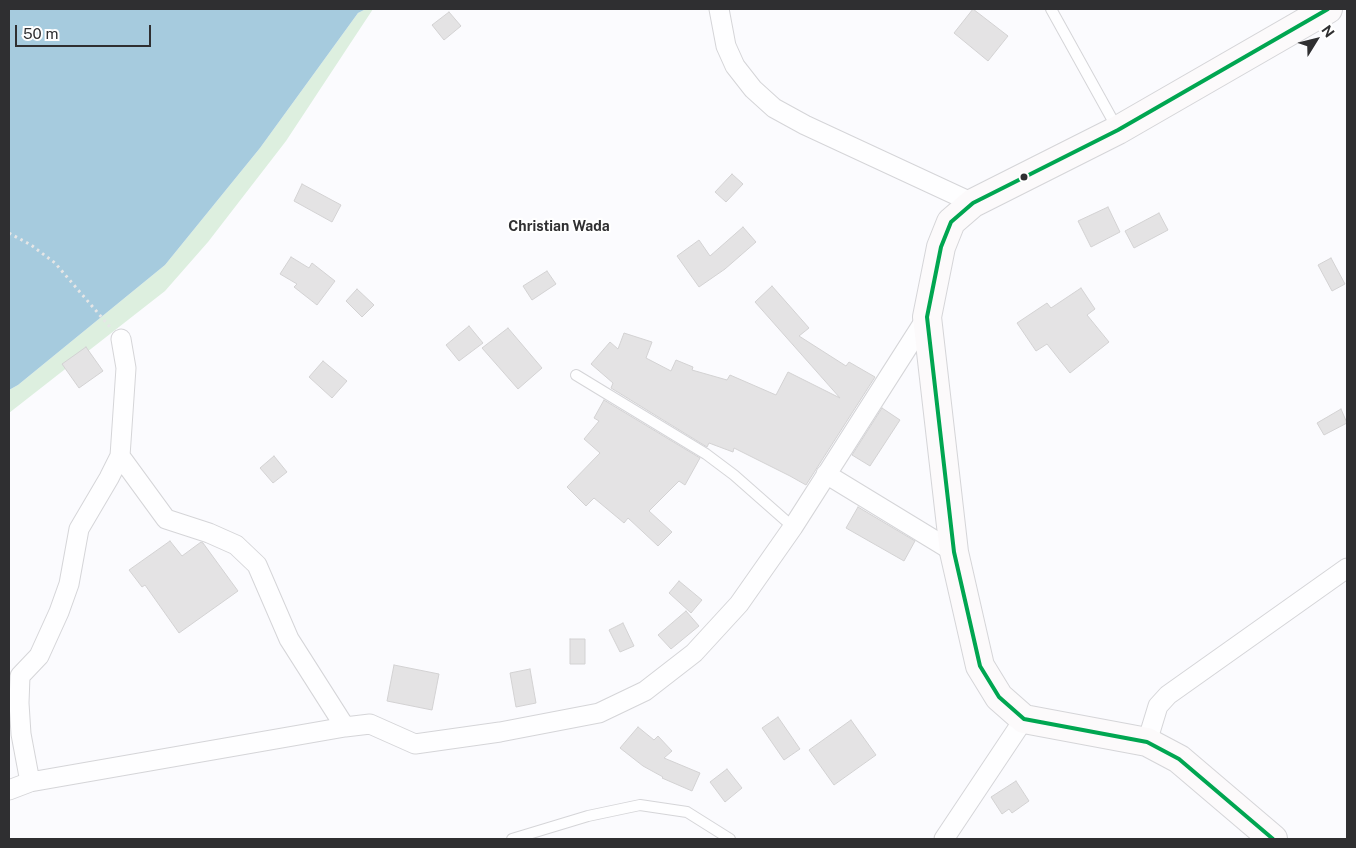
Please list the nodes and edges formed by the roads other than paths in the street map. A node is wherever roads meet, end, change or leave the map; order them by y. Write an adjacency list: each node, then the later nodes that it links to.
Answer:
1 (719, 9): 5 (street)
2 (1051, 9): 4 (lane)
3 (1328, 9): 4 (street)
4 (1118, 130): 5 (street)
5 (973, 203): 6 (street)
6 (927, 317): 10 (street); 12 (street)
7 (121, 339): 9 (street)
8 (576, 376): 11 (lane)
9 (120, 456): 15 (street); 17 (street)
10 (826, 474): 11 (street); 12 (street)
11 (792, 527): 15 (street)
12 (954, 552): 14 (street)
13 (1347, 568): 16 (street)
14 (1024, 719): 16 (street); 21 (street)
15 (345, 726): 17 (street)
16 (1147, 742): 22 (street)
17 (30, 782): 18 (street)
18 (9, 790)
19 (512, 839): 20 (lane)
20 (730, 839)
21 (944, 839)
22 (1273, 839)

